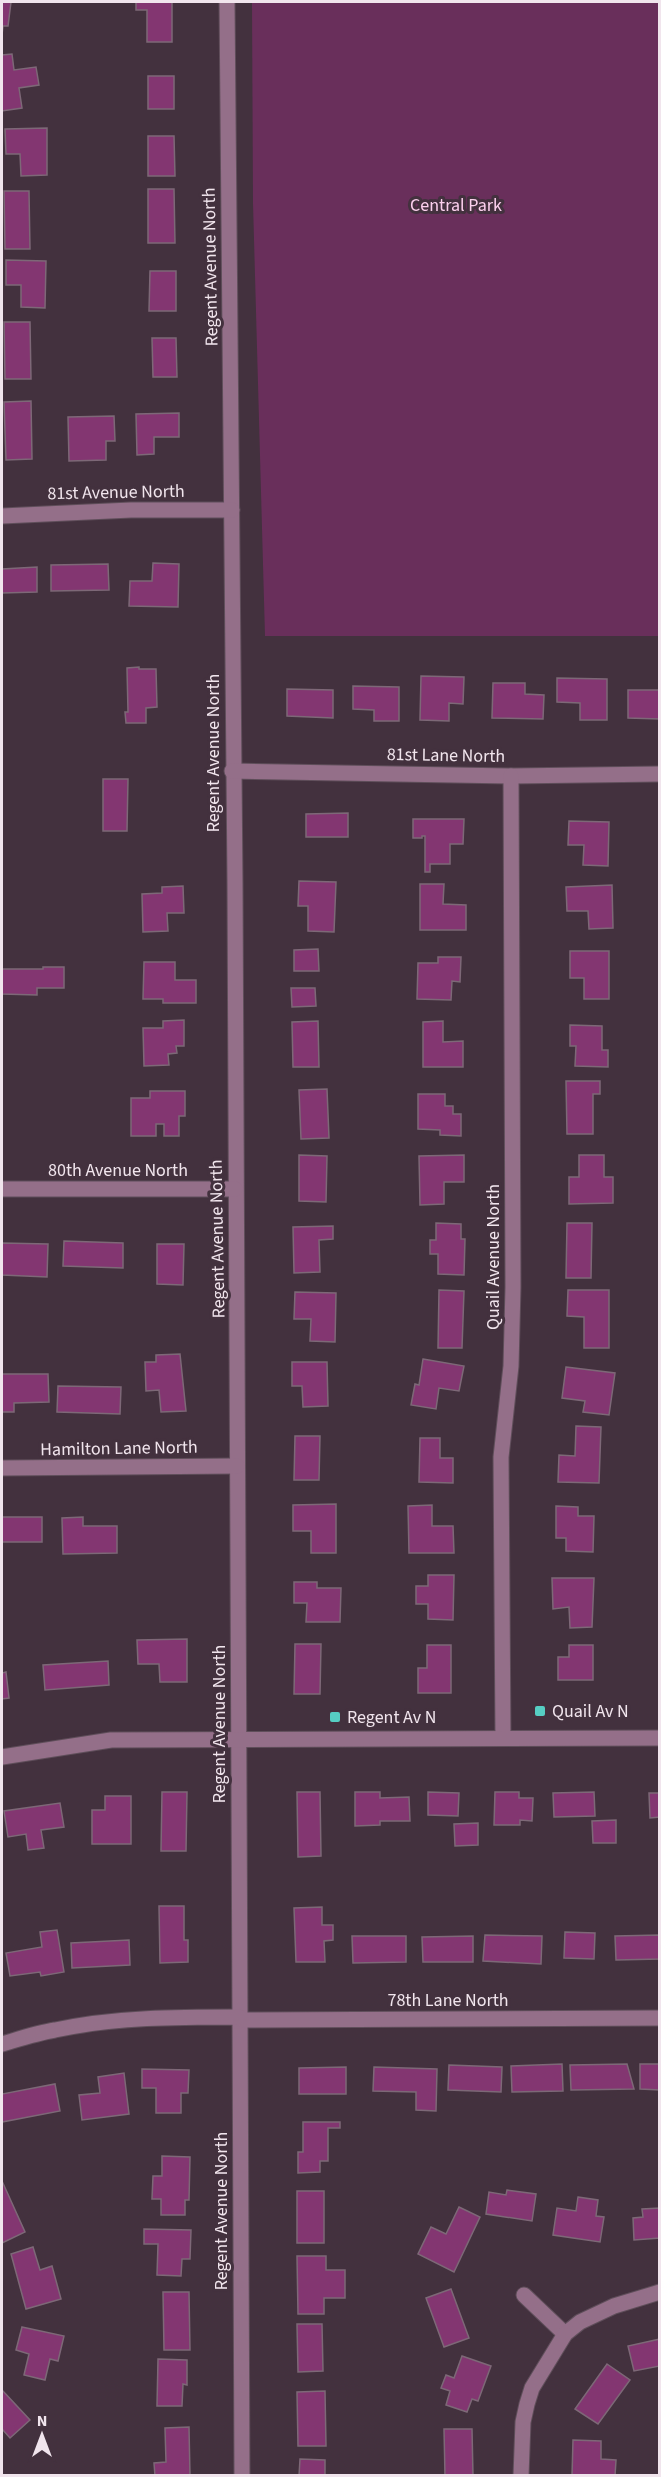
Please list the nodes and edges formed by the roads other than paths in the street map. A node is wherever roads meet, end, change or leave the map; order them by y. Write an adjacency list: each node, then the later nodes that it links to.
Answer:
1 (227, 2): 2 (street, Regent Avenue North)
2 (232, 510): 3 (street, 81st Avenue North); 4 (street, Regent Avenue North)
3 (2, 516)
4 (232, 771): 6 (street, 81st Lane North); 8 (street, Regent Avenue North)
5 (660, 774): 6 (street, 81st Lane North)
6 (511, 776): 12 (street, Quail Avenue North)
7 (2, 1189): 8 (street, 80th Avenue North)
8 (236, 1189): 9 (street, Regent Avenue North)
9 (237, 1466): 10 (street, Hamilton Lane North); 11 (street, Regent Avenue North)
10 (2, 1468)
11 (239, 1738): 12 (street); 14 (street); 15 (street, Regent Avenue North)
12 (503, 1738): 13 (street)
13 (660, 1738)
14 (2, 1757)
15 (239, 2017): 16 (street, 78th Lane North); 17 (street, 78th Lane North); 21 (street, Regent Avenue North)
16 (660, 2018)
17 (2, 2044)
18 (660, 2292): 20 (street)
19 (524, 2295): 20 (street)
20 (565, 2334): 22 (street)
21 (242, 2475)
22 (521, 2475)

